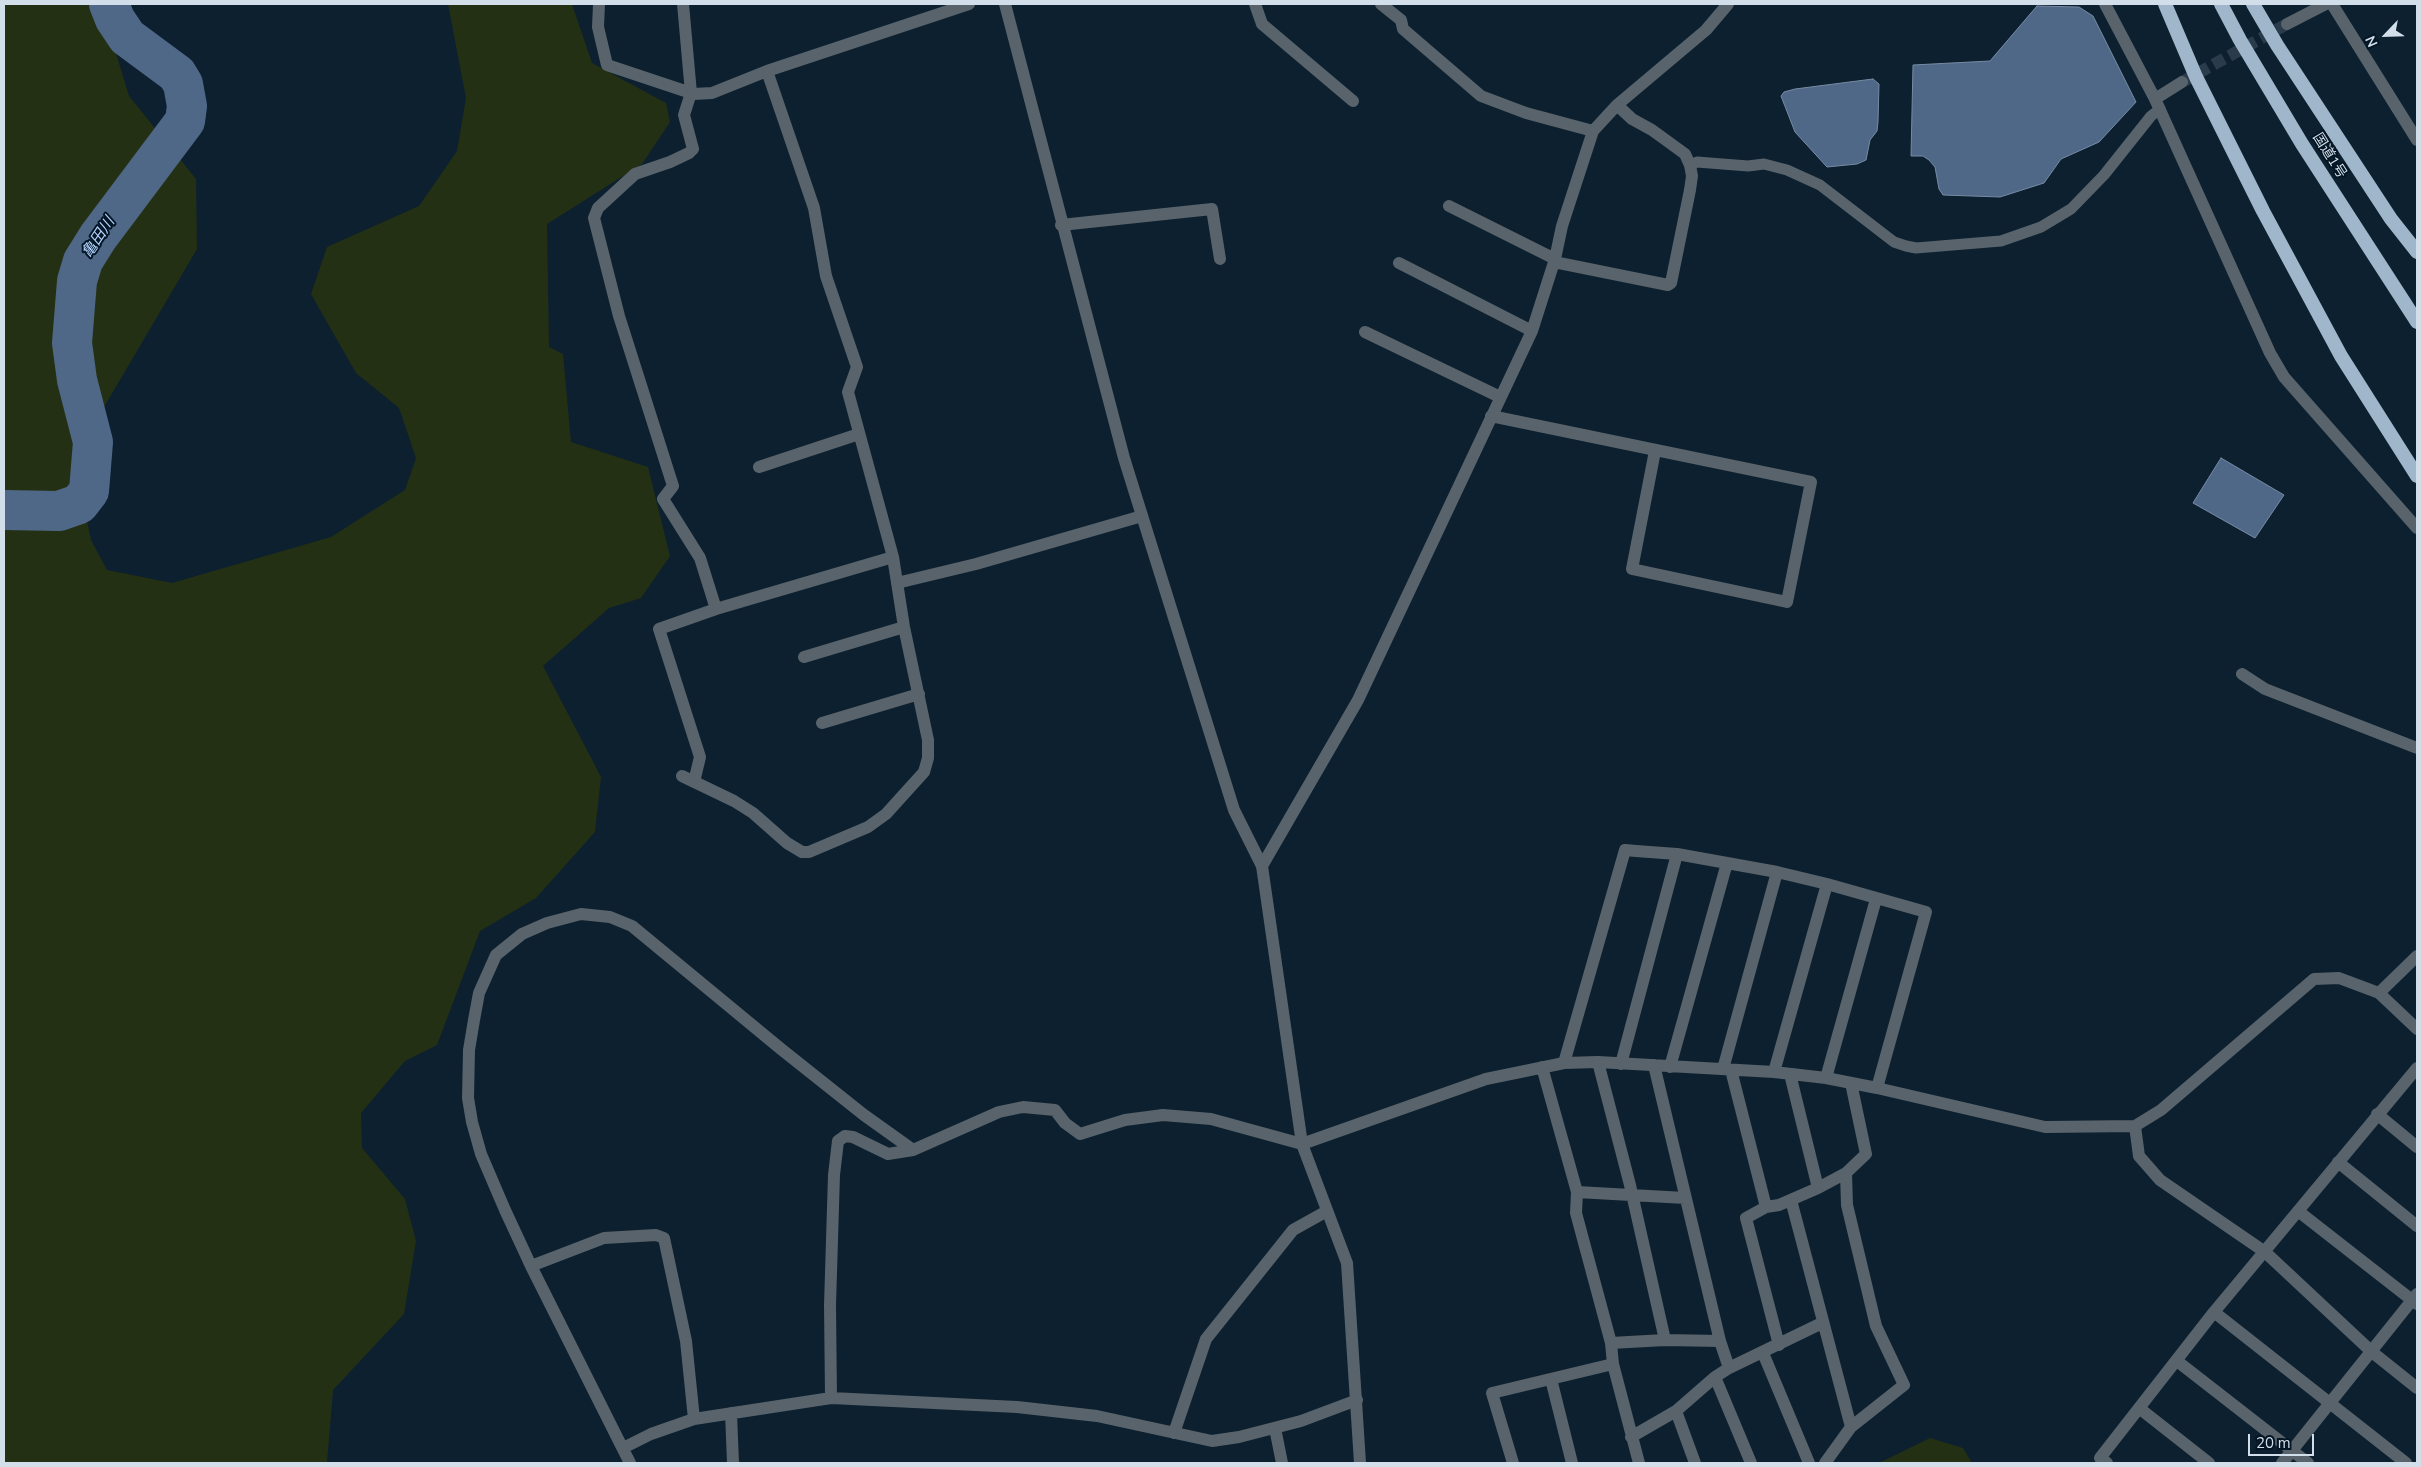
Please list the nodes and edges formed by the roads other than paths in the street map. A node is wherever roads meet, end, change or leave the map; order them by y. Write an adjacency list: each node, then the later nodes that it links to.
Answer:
1 (598, 4): 17 (street)
2 (683, 4): 17 (street)
3 (969, 4): 15 (street)
4 (1005, 4): 25 (street)
5 (1255, 4): 18 (street)
6 (1381, 4): 21 (street)
7 (1728, 4): 20 (street)
8 (2105, 4): 19 (street)
9 (2165, 4): 38 (highway)
10 (2221, 4): 30 (highway, 国道1号)
11 (2253, 4): 26 (highway)
12 (2326, 4): 14 (street)
13 (2332, 4): 22 (street)
14 (2287, 24)
15 (767, 71): 17 (street); 35 (street)
16 (2182, 82): 19 (street)
17 (691, 93): 43 (street)
18 (1353, 101)
19 (2157, 104): 23 (lane); 40 (street)
20 (1617, 105): 21 (street); 23 (street)
21 (1593, 131): 28 (street)
22 (2417, 140)
23 (1690, 165): 28 (street)
24 (1449, 206): 28 (street)
25 (1061, 225): 27 (street); 39 (street)
26 (2417, 252)
27 (1220, 259)
28 (1555, 261): 32 (street)
29 (1400, 263): 32 (street)
30 (2417, 322)
31 (1366, 332): 33 (street)
32 (1532, 332): 33 (street)
33 (1500, 397): 34 (street)
34 (1491, 416): 36 (street); 54 (street)
35 (859, 434): 37 (street); 41 (street)
36 (1655, 451): 36 (street)
37 (760, 467)
38 (2417, 476)
39 (1142, 516): 42 (street); 54 (street)
40 (2417, 528)
41 (893, 557): 42 (street); 43 (street)
42 (898, 583): 44 (street)
43 (716, 609): 51 (street)
44 (904, 626): 45 (street); 47 (street)
45 (804, 657)
46 (2242, 674): 49 (street)
47 (919, 694): 48 (street); 51 (street)
48 (822, 723)
49 (2417, 748)
50 (682, 776): 51 (street)
51 (694, 782)
52 (1677, 854): 53 (street); 62 (street); 63 (street)
53 (1727, 863): 55 (street); 66 (street)
54 (1262, 866): 76 (street)
55 (1777, 872): 56 (street); 68 (street)
56 (1827, 884): 57 (street); 69 (street)
57 (1876, 898): 71 (street); 73 (street)
58 (2417, 956): 59 (street)
59 (2379, 992): 60 (street); 75 (street)
60 (2417, 1029)
61 (1598, 1062): 62 (street); 63 (street); 83 (street)
62 (1564, 1063): 65 (street)
63 (1621, 1064): 64 (street)
64 (1654, 1066): 66 (street); 84 (street)
65 (1542, 1067): 76 (street); 82 (street)
66 (1670, 1067): 68 (street)
67 (2417, 1068): 74 (street)
68 (1727, 1070): 69 (street); 86 (street)
69 (1774, 1072): 70 (street)
70 (1790, 1074): 71 (street); 81 (street)
71 (1826, 1078): 72 (street)
72 (1851, 1083): 73 (street); 80 (street)
73 (1877, 1088): 75 (street)
74 (2377, 1114): 77 (street); 79 (street)
75 (2135, 1126): 90 (street)
76 (1302, 1144): 78 (street); 87 (street)
77 (2417, 1147)
78 (912, 1150): 91 (street); 107 (street)
79 (2338, 1162): 88 (street); 89 (street)
80 (1846, 1173): 81 (street); 114 (street)
81 (1818, 1188): 85 (street)
82 (1577, 1192): 83 (street); 96 (street)
83 (1632, 1196): 84 (street); 95 (street)
84 (1685, 1198): 97 (street)
85 (1791, 1200): 86 (street); 94 (street)
86 (1766, 1207): 98 (street)
87 (1327, 1211): 108 (street); 116 (street)
88 (2298, 1211): 90 (street); 92 (street)
89 (2417, 1226)
90 (2265, 1252): 93 (street); 99 (street)
91 (531, 1266): 113 (street); 118 (street)
92 (2416, 1300): 99 (street)
93 (2214, 1312): 101 (street); 109 (street)
94 (1822, 1323): 98 (street); 114 (street)
95 (1665, 1340): 96 (street); 97 (street)
96 (1611, 1342): 102 (street)
97 (1720, 1342): 103 (street)
98 (1779, 1345): 100 (street)
99 (2372, 1352): 106 (street); 109 (street)
100 (1763, 1353): 103 (street); 130 (street)
101 (2177, 1361): 110 (street); 119 (street)
102 (1613, 1364): 105 (street); 117 (street)
103 (1729, 1368): 104 (street)
104 (1715, 1377): 111 (street); 129 (street)
105 (1551, 1379): 125 (street); 126 (street)
106 (2417, 1388)
107 (831, 1398): 112 (street); 116 (street)
108 (1357, 1400): 115 (street); 124 (street)
109 (2331, 1404): 119 (street); 135 (street)
110 (2139, 1408): 120 (street); 132 (street)
111 (1676, 1411): 117 (street); 128 (street)
112 (731, 1413): 113 (street); 122 (street)
113 (694, 1419): 118 (street)
114 (1851, 1427): 131 (street)
115 (1275, 1428): 116 (street); 123 (street)
116 (1174, 1433)
117 (1631, 1437): 127 (street)
118 (623, 1448): 121 (street)
119 (2292, 1451): 133 (street); 134 (street)
120 (2100, 1461)
121 (630, 1463)
122 (733, 1463)
123 (1282, 1463)
124 (1360, 1463)
125 (1513, 1463)
126 (1572, 1463)
127 (1639, 1463)
128 (1695, 1463)
129 (1751, 1463)
130 (1809, 1463)
131 (1825, 1463)
132 (2209, 1463)
133 (2282, 1463)
134 (2308, 1463)
135 (2406, 1463)

